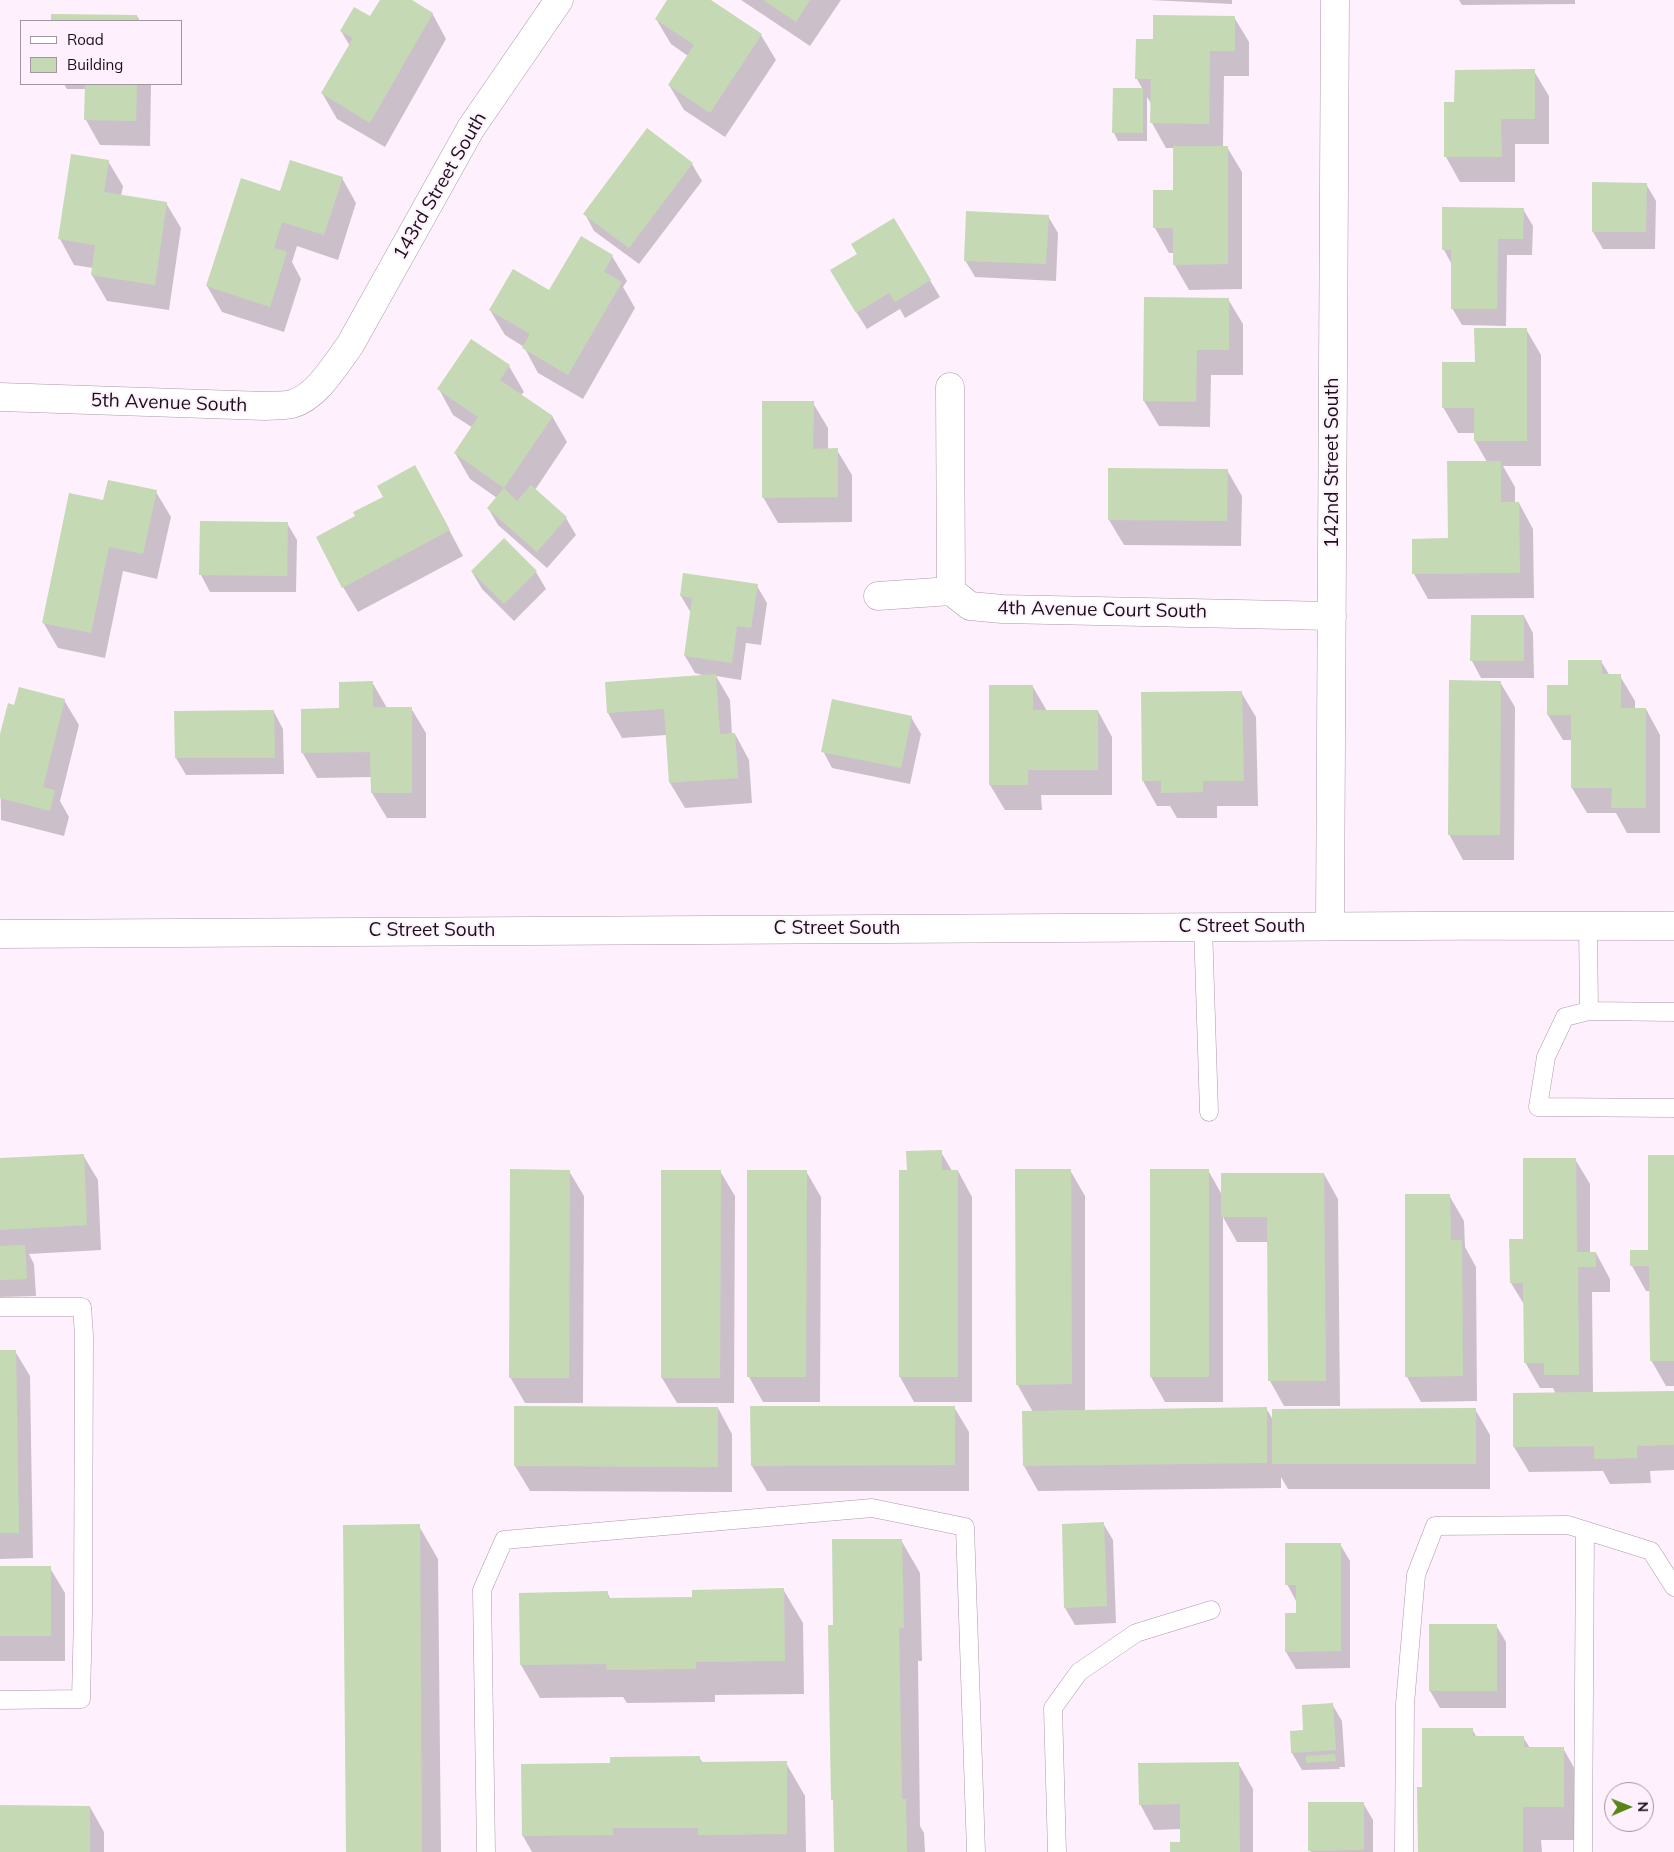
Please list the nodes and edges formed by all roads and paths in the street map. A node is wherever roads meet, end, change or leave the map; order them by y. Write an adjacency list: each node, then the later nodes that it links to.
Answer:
1 (559, 0): 3 (street, 143rd Street South)
2 (1334, 0): 8 (street, 142nd Street South)
3 (328, 376): 5 (street, 5th Avenue South)
4 (950, 387): 6 (street)
5 (0, 397)
6 (951, 591): 7 (street); 8 (street, 4th Avenue Court South)
7 (878, 596)
8 (1332, 616): 9 (street, 142nd Street South)
9 (1330, 925): 10 (street, C Street South); 11 (street, C Street South)
10 (1202, 926): 13 (street, C Street South); 17 (lane)
11 (1588, 926): 12 (street, C Street South); 14 (lane)
12 (1674, 926)
13 (0, 934)
14 (1589, 1011): 15 (lane); 16 (lane)
15 (1674, 1012)
16 (1674, 1108)
17 (1210, 1112)
18 (0, 1307): 22 (lane)
19 (1585, 1530): 20 (lane); 26 (lane); 27 (lane)
20 (1674, 1587)
21 (1211, 1610): 25 (lane)
22 (0, 1700)
23 (486, 1852): 24 (lane)
24 (976, 1852)
25 (1057, 1852)
26 (1404, 1852)
27 (1583, 1852)

